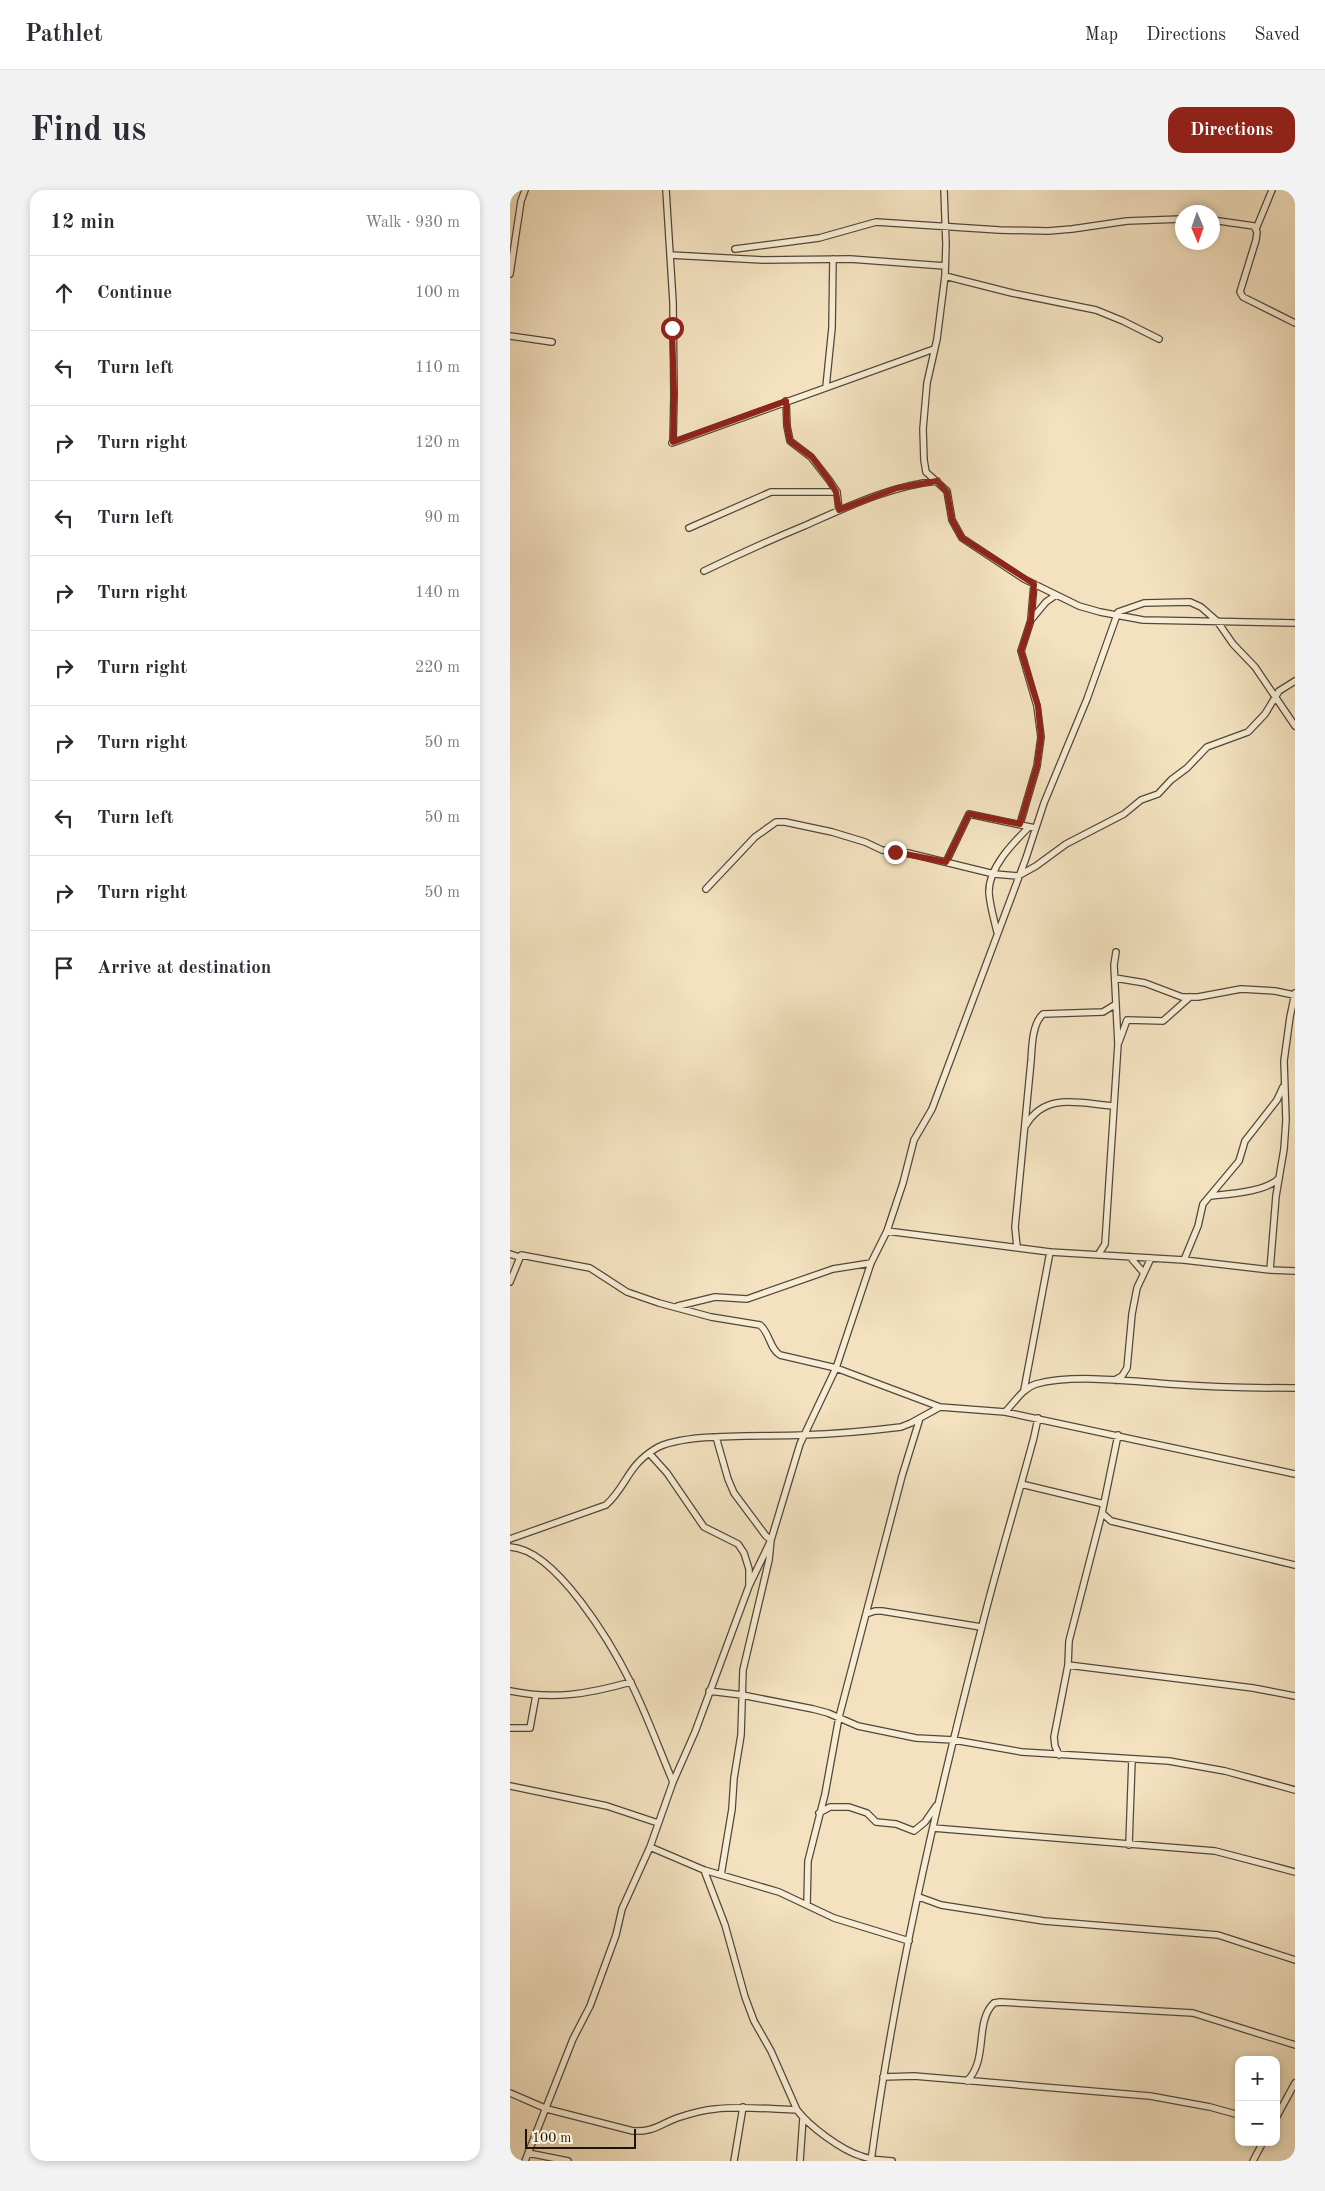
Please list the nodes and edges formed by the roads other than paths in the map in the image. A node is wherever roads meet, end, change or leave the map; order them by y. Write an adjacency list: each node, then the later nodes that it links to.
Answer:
1 (525, 190): 13 (street)
2 (666, 190): 10 (street)
3 (944, 190): 7 (street)
4 (1272, 190): 8 (street)
5 (1175, 219): 7 (street)
6 (1220, 221): 8 (street)
7 (945, 225): 9 (street); 12 (street)
8 (1256, 229): 15 (street)
9 (735, 249)
10 (670, 255): 11 (street); 21 (street)
11 (833, 259): 12 (street); 20 (street)
12 (945, 266): 14 (street)
13 (510, 274)
14 (945, 276): 17 (street); 19 (street)
15 (1295, 323)
16 (510, 336): 18 (street)
17 (1159, 339)
18 (552, 342)
19 (934, 349): 20 (street); 22 (street)
20 (826, 387): 21 (street)
21 (786, 401): 23 (street)
22 (937, 481): 24 (street); 27 (street)
23 (836, 492): 24 (street); 25 (street)
24 (839, 510): 26 (street)
25 (689, 528)
26 (704, 571)
27 (1034, 584): 28 (street); 30 (street)
28 (1056, 595): 29 (street); 30 (street)
29 (1116, 616): 31 (street); 31 (street); 38 (street)
30 (1031, 620): 36 (street)
31 (1217, 621): 32 (street); 34 (street)
32 (1295, 623)
33 (1295, 681): 34 (street)
34 (1275, 696): 35 (street); 41 (street)
35 (1295, 726)
36 (1020, 824): 37 (street); 39 (street)
37 (1028, 827): 38 (street); 40 (street)
38 (1035, 828): 41 (street)
39 (946, 862): 40 (street); 42 (street)
40 (994, 874): 41 (street); 43 (street)
41 (1018, 876): 43 (street)
42 (706, 889)
43 (997, 934): 56 (street)
44 (1116, 952): 45 (street)
45 (1115, 978): 47 (street); 48 (street)
46 (1295, 994): 47 (street); 49 (street)
47 (1190, 997): 50 (street)
48 (1116, 1004): 50 (street); 53 (street)
49 (1293, 1006): 51 (street)
50 (1118, 1044): 52 (street)
51 (1284, 1085): 54 (street); 55 (street)
52 (1114, 1106): 53 (street); 57 (street)
53 (1025, 1127): 58 (street)
54 (1280, 1176): 55 (street); 68 (street)
55 (1210, 1196): 66 (street)
56 (887, 1231): 58 (street); 67 (street)
57 (1105, 1244): 61 (street); 62 (street)
58 (1017, 1247): 59 (street)
59 (1050, 1252): 61 (street); 76 (street)
60 (510, 1254): 63 (street)
61 (1098, 1255): 62 (street)
62 (1112, 1256): 64 (street)
63 (519, 1257): 71 (street); 72 (street)
64 (1130, 1257): 65 (street); 70 (street)
65 (1151, 1258): 66 (street); 70 (street)
66 (1184, 1260): 68 (street)
67 (871, 1263): 72 (street); 73 (street)
68 (1270, 1270): 69 (street)
69 (1295, 1270)
70 (1143, 1272): 74 (street)
71 (510, 1282)
72 (676, 1307): 73 (street)
73 (836, 1368): 77 (street); 81 (street)
74 (1115, 1380): 75 (street); 76 (street)
75 (1295, 1388)
76 (1024, 1390): 78 (street)
77 (940, 1407): 78 (street); 79 (street)
78 (1005, 1412): 80 (street)
79 (920, 1418): 81 (street); 94 (street)
80 (1038, 1418): 82 (street); 86 (street)
81 (805, 1435): 83 (street); 90 (street)
82 (1118, 1435): 85 (street); 87 (street)
83 (716, 1438): 84 (street); 90 (street)
84 (649, 1453): 89 (street); 93 (street)
85 (1295, 1474)
86 (1021, 1484): 87 (street); 95 (street)
87 (1104, 1504): 88 (street)
88 (1102, 1513): 92 (street); 96 (street)
89 (510, 1539)
90 (771, 1540): 93 (street); 101 (street)
91 (510, 1547): 97 (street)
92 (1295, 1565)
93 (749, 1586): 99 (street)
94 (866, 1614): 95 (street); 103 (street)
95 (981, 1627): 105 (street)
96 (1068, 1665): 102 (street); 106 (street)
97 (631, 1682): 100 (street); 108 (street)
98 (510, 1691): 100 (street)
99 (709, 1691): 101 (street); 108 (street)
100 (536, 1695): 104 (street)
101 (742, 1695): 103 (street); 119 (street)
102 (1295, 1696)
103 (839, 1717): 105 (street); 112 (street)
104 (510, 1728)
105 (954, 1740): 106 (street); 111 (street)
106 (1060, 1755): 107 (street)
107 (1132, 1759): 110 (street); 115 (street)
108 (673, 1782): 113 (street)
109 (510, 1786): 113 (street)
110 (1295, 1790)
111 (938, 1802): 112 (street); 114 (street)
112 (819, 1813): 121 (street)
113 (658, 1823): 116 (street)
114 (933, 1828): 115 (street); 120 (street)
115 (1129, 1845): 118 (street)
116 (650, 1847): 117 (street); 130 (street)
117 (704, 1870): 119 (street); 131 (street)
118 (1295, 1872)
119 (721, 1875): 121 (street)
120 (919, 1897): 122 (street); 123 (street)
121 (807, 1906): 122 (street)
122 (909, 1942): 125 (street)
123 (1295, 1960)
124 (1295, 2045): 126 (street)
125 (883, 2077): 126 (street); 137 (street)
126 (967, 2081): 133 (street)
127 (1295, 2083): 132 (street)
128 (510, 2093): 130 (street)
129 (743, 2108): 130 (street); 131 (street); 140 (street)
130 (547, 2109): 136 (street)
131 (797, 2110): 134 (street)
132 (1280, 2111)
133 (1235, 2114)
134 (803, 2118): 137 (street); 141 (street)
135 (1261, 2146): 143 (street)
136 (528, 2152): 138 (street); 139 (street)
137 (871, 2160): 142 (street)
138 (525, 2161)
139 (568, 2161)
140 (734, 2161)
141 (800, 2161)
142 (892, 2161)
143 (1253, 2161)

